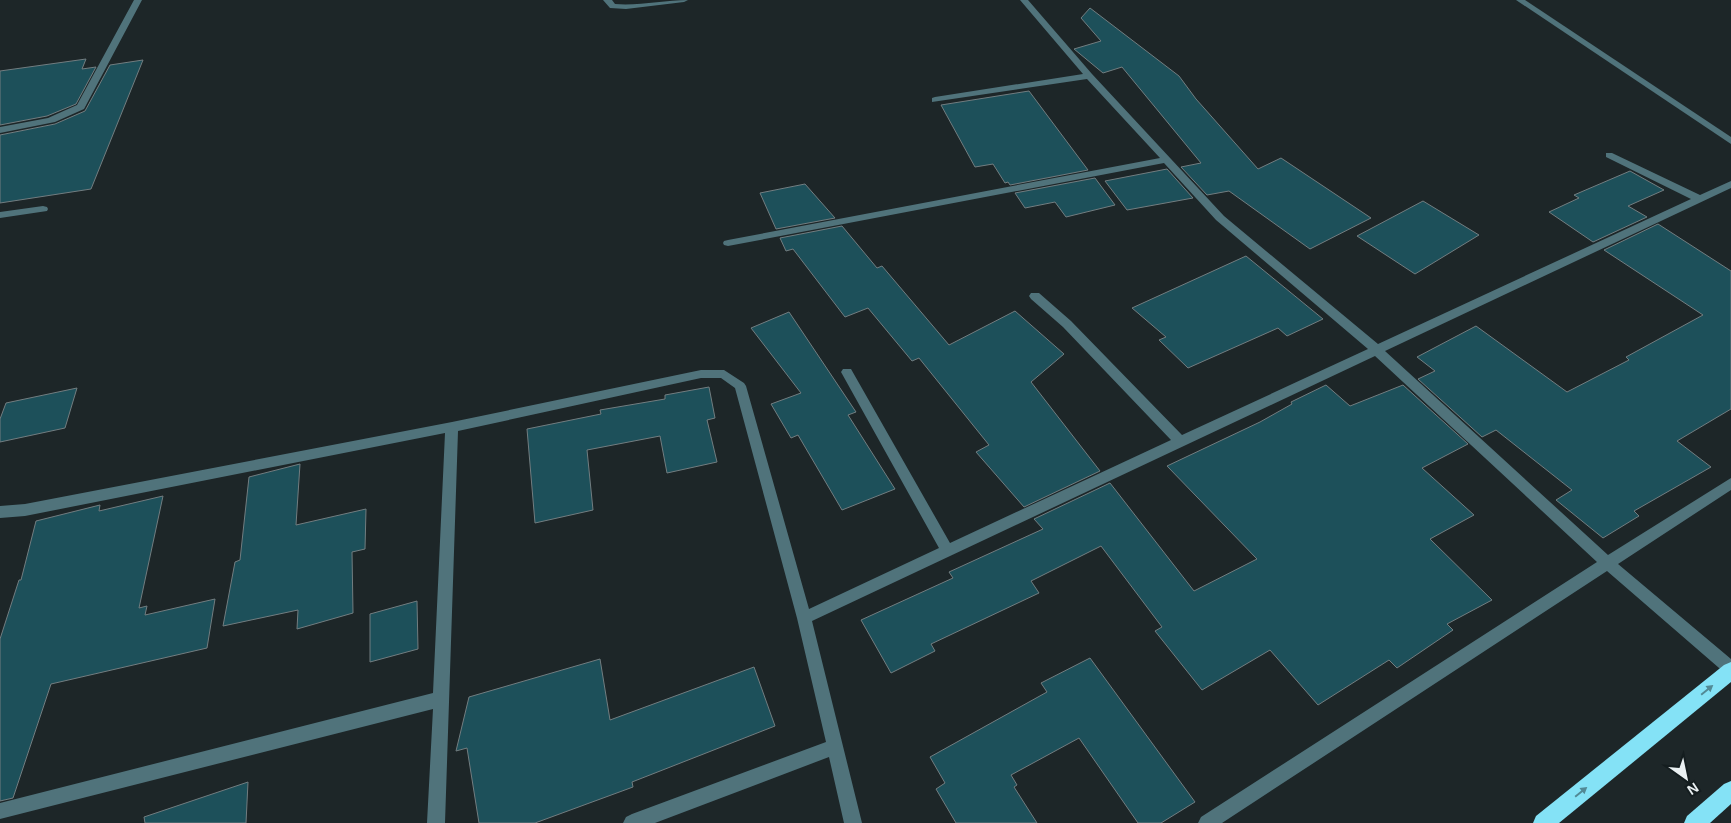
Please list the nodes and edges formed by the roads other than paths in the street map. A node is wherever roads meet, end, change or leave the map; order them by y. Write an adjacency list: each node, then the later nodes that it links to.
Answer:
1 (138, 0): 8 (street)
2 (607, 0): 3 (street)
3 (684, 0)
4 (1024, 0): 6 (street)
5 (1520, 0): 9 (street)
6 (1089, 76): 7 (street); 11 (street)
7 (934, 100)
8 (0, 130)
9 (1731, 142)
10 (1609, 155): 13 (street)
11 (1167, 160): 16 (street); 18 (street)
12 (1731, 184): 13 (street)
13 (1700, 199): 18 (street)
14 (43, 209): 15 (street)
15 (0, 215)
16 (728, 243)
17 (1035, 296): 21 (street)
18 (1378, 351): 21 (street); 25 (street)
19 (847, 372): 24 (street)
20 (452, 427): 23 (street); 26 (street); 28 (street)
21 (1181, 443): 24 (street)
22 (1731, 483): 25 (street)
23 (0, 512)
24 (948, 552): 26 (street)
25 (1606, 562): 27 (street); 35 (street)
26 (804, 618): 29 (street)
27 (1731, 670): 36 (highway, one-way to 27)
28 (441, 699): 31 (street); 32 (street)
29 (835, 747): 33 (street); 34 (street)
30 (1731, 791): 37 (highway)
31 (0, 811)
32 (436, 823)
33 (632, 823)
34 (853, 823)
35 (1207, 823)
36 (1543, 823)
37 (1694, 823)

